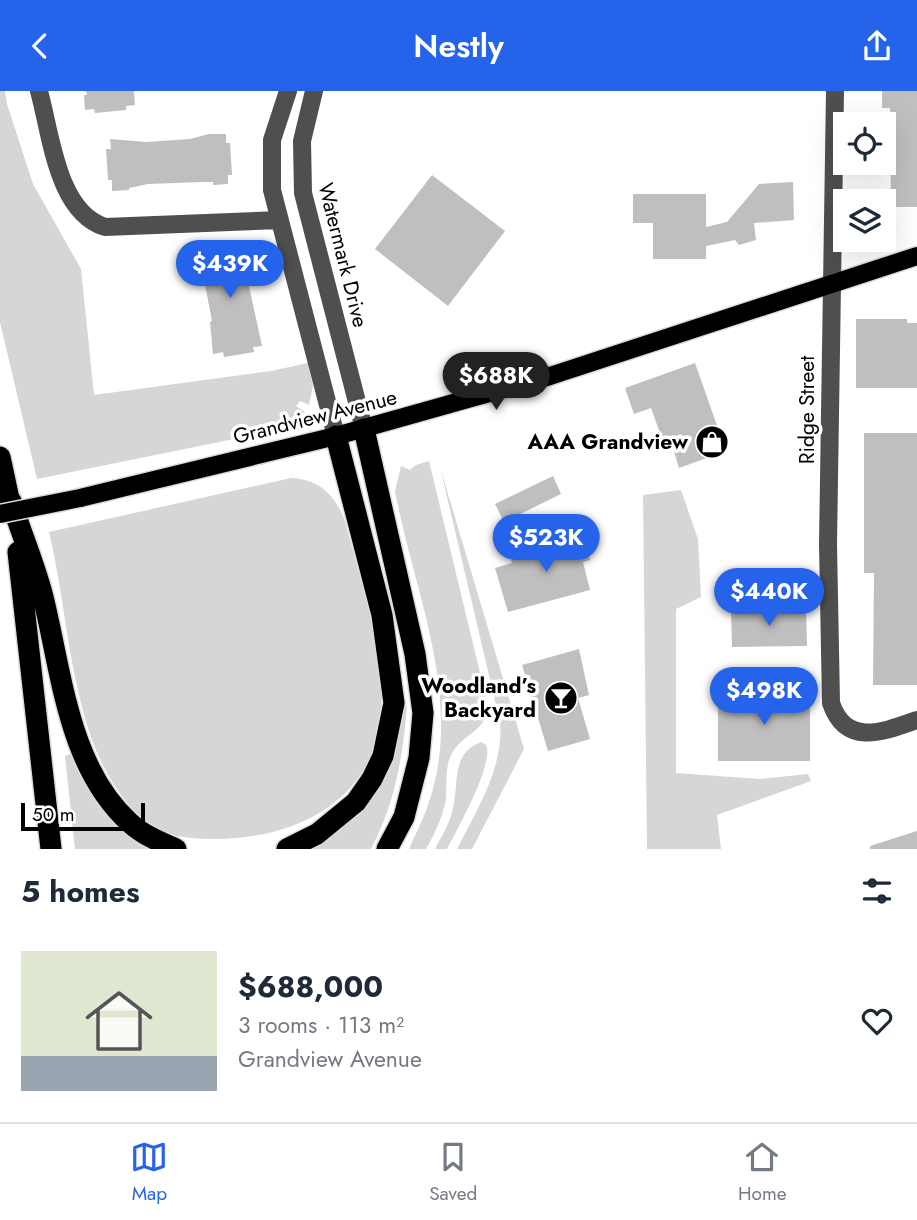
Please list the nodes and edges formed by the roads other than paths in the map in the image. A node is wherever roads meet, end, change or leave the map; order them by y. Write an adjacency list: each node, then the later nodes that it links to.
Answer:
1 (39, 91): 5 (street)
2 (288, 91): 5 (street)
3 (314, 91): 8 (street, Watermark Drive)
4 (835, 91): 7 (street, Ridge Street)
5 (279, 220): 9 (street)
6 (917, 255): 7 (main road, Grandview Avenue)
7 (830, 284): 8 (main road, Grandview Avenue); 12 (street, Ridge Street)
8 (365, 429): 9 (main road, Grandview Avenue); 16 (highway)
9 (336, 436): 11 (main road, Grandview Avenue, bridge); 15 (highway)
10 (0, 457): 11 (highway)
11 (5, 508): 13 (highway); 14 (highway)
12 (917, 720)
13 (51, 849)
14 (176, 849)
15 (288, 849)
16 (387, 849)

